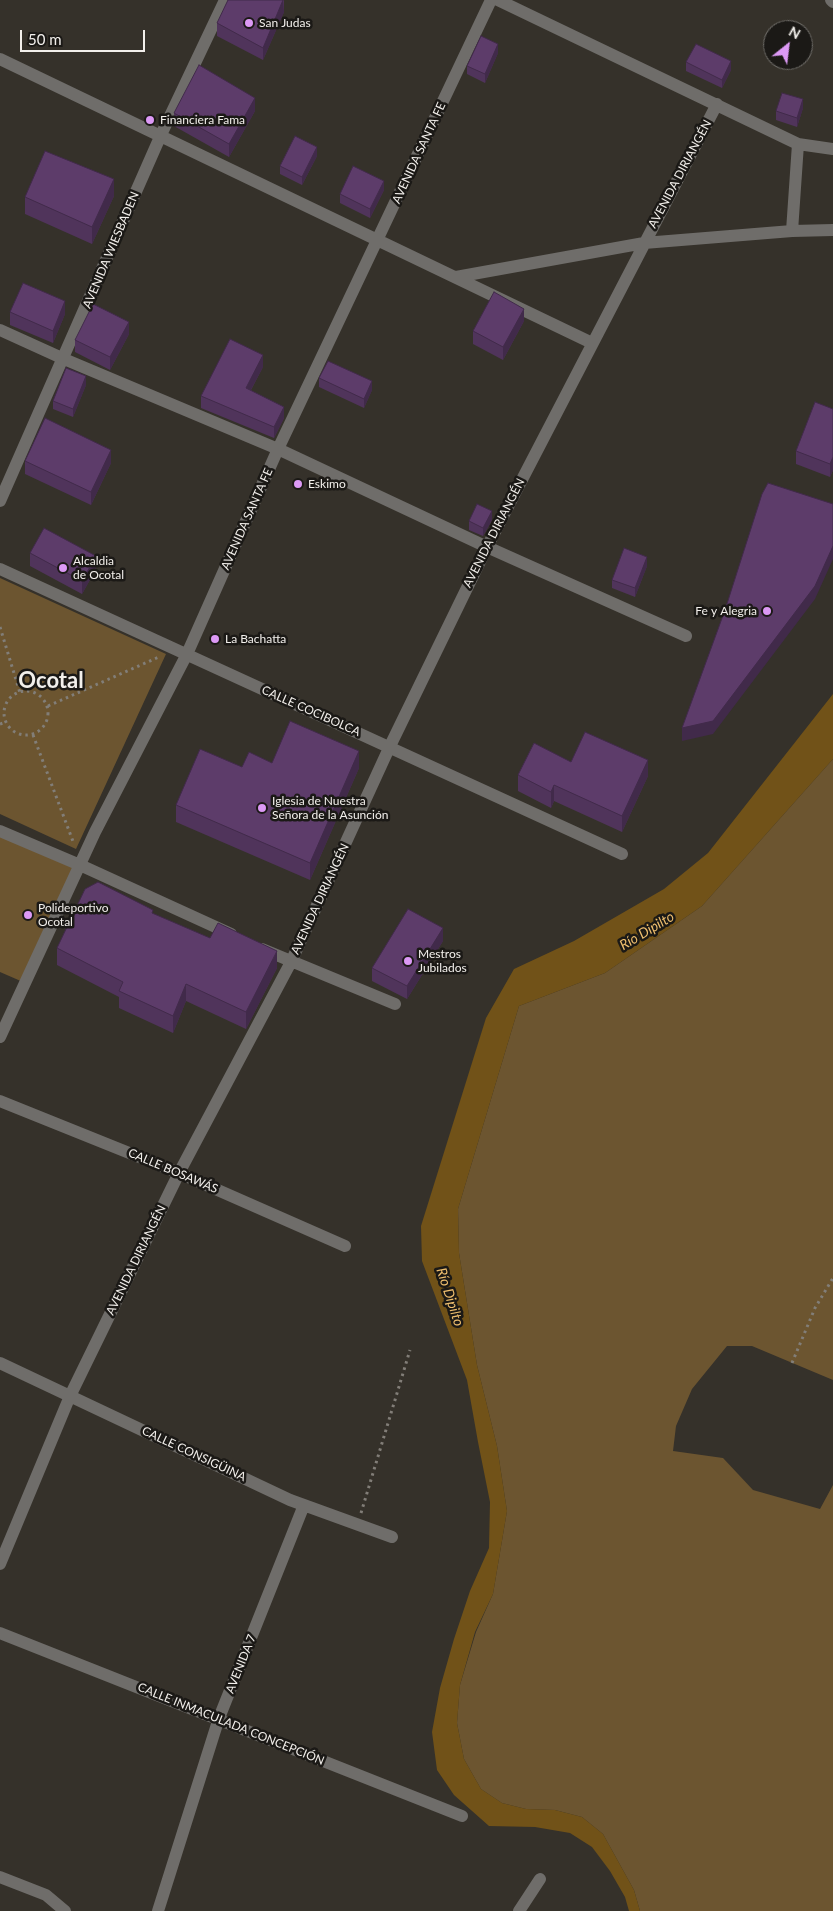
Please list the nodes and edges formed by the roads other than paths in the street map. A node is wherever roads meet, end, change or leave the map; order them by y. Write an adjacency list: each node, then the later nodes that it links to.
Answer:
1 (225, 0): 6 (street, AVENIDA WIESBADEN)
2 (491, 0): 11 (street, AVENIDA SANTA FE)
3 (498, 0): 5 (street)
4 (0, 59): 6 (street)
5 (717, 104): 7 (street); 12 (street, AVENIDA DIRIANGÉN)
6 (160, 137): 11 (street); 16 (street, AVENIDA WIESBADEN)
7 (798, 144): 8 (street); 10 (street)
8 (833, 149)
9 (833, 230): 10 (street)
10 (792, 231): 12 (street)
11 (376, 239): 13 (street); 17 (street, AVENIDA SANTA FE)
12 (644, 243): 13 (street); 15 (street, AVENIDA DIRIANGÉN)
13 (456, 277): 15 (street)
14 (0, 330): 16 (street)
15 (592, 343): 19 (street, AVENIDA DIRIANGÉN)
16 (64, 359): 17 (street); 18 (street, AVENIDA WIESBADEN)
17 (278, 449): 19 (street); 22 (street, AVENIDA SANTA FE)
18 (0, 501)
19 (487, 547): 21 (street); 23 (street, AVENIDA DIRIANGÉN)
20 (0, 569): 22 (street, CALLE COCIBOLCA)
21 (686, 636)
22 (187, 654): 23 (street, CALLE COCIBOLCA); 26 (street, AVENIDA SANTA FE)
23 (390, 746): 25 (street, CALLE COCIBOLCA); 27 (street, AVENIDA DIRIANGÉN)
24 (0, 831): 26 (street)
25 (622, 854)
26 (80, 865): 27 (street); 29 (street, AVENIDA SANTA FE)
27 (291, 962): 28 (street); 31 (street, AVENIDA DIRIANGÉN)
28 (395, 1004)
29 (0, 1037)
30 (0, 1101): 31 (street, CALLE BOSAWÁS)
31 (179, 1173): 32 (street, CALLE BOSAWÁS); 34 (street, AVENIDA DIRIANGÉN)
32 (345, 1246)
33 (0, 1362): 34 (street, CALLE CONSIGÜINA)
34 (70, 1396): 35 (street, CALLE CONSIGÜINA); 37 (street, AVENIDA DIRIANGÉN)
35 (304, 1505): 36 (street, CALLE CONSIGÜINA); 39 (street, AVENIDA 7)
36 (392, 1537)
37 (0, 1564)
38 (0, 1633): 39 (street, CALLE INMACULADA CONCEPCIÓN)
39 (219, 1718): 40 (street, CALLE INMACULADA CONCEPCIÓN); 44 (street, AVENIDA 7)
40 (462, 1816)
41 (0, 1877): 43 (street)
42 (540, 1878): 45 (street)
43 (65, 1911)
44 (158, 1911)
45 (519, 1911)

